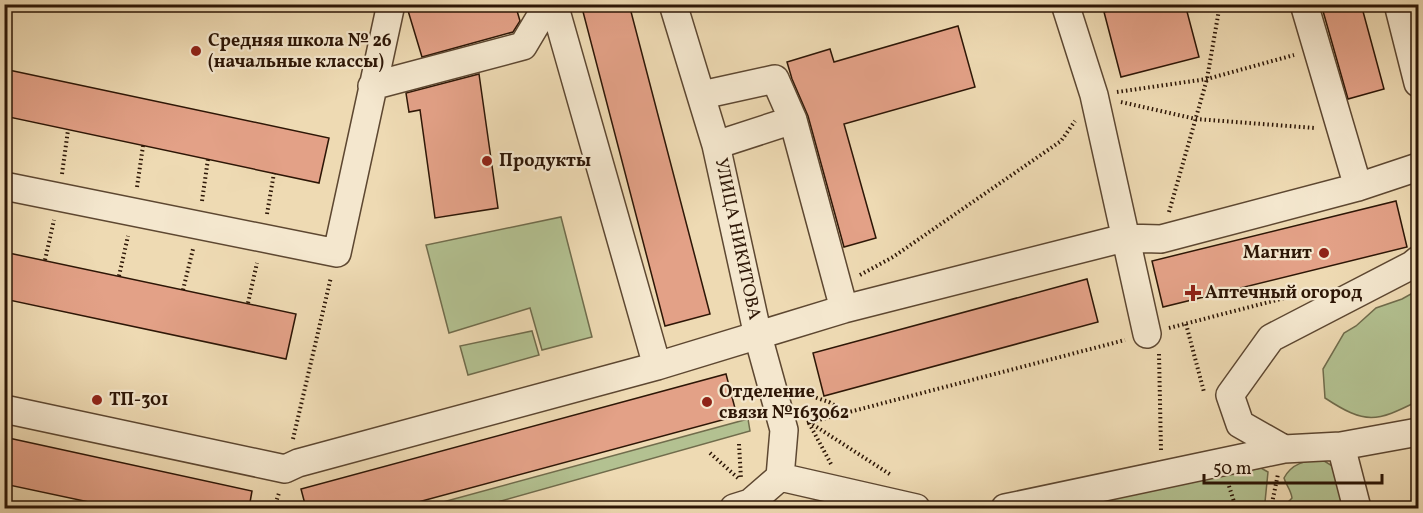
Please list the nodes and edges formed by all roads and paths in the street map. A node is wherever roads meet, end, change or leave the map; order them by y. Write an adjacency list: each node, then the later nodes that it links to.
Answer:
1 (391, 4): 12 (street)
2 (548, 4): 12 (street)
3 (554, 4): 30 (street)
4 (673, 4): 13 (street, УЛИЦА НИКИТОВА)
5 (1065, 4): 14 (street)
6 (1220, 4): 10 (path)
7 (1304, 4): 9 (street)
8 (1398, 4): 11 (street)
9 (1316, 48): 10 (path); 17 (street)
10 (1207, 79): 14 (path); 15 (path)
11 (1419, 83)
12 (372, 86): 24 (street)
13 (702, 95): 16 (street); 18 (street, УЛИЦА НИКИТОВА)
14 (1094, 95): 15 (path); 22 (street); 27 (path)
15 (1196, 119): 17 (path); 23 (path)
16 (793, 120): 18 (street); 27 (street)
17 (1341, 130): 21 (street)
18 (716, 145): 29 (street, УЛИЦА НИКИТОВА)
19 (1419, 167): 21 (street)
20 (4, 186): 24 (street)
21 (1358, 188): 23 (street)
22 (1125, 238): 23 (street); 27 (street); 28 (street)
23 (1161, 239)
24 (337, 253): 41 (path)
25 (1419, 260): 39 (street)
26 (1299, 294): 28 (path)
27 (841, 298): 29 (street)
28 (1153, 332): 33 (path); 42 (path)
29 (758, 336): 30 (street); 43 (street, УЛИЦА НИКИТОВА)
30 (657, 366): 41 (street)
31 (799, 392): 33 (path)
32 (4, 409): 41 (street)
33 (847, 412): 34 (path)
34 (809, 422): 35 (path); 44 (path)
35 (801, 425)
36 (1419, 432): 38 (street)
37 (739, 444): 40 (path)
38 (1341, 446): 39 (street); 48 (street)
39 (1284, 449): 42 (street)
40 (710, 453)
41 (285, 469)
42 (1161, 476): 47 (street)
43 (780, 477): 45 (street); 46 (street)
44 (894, 478)
45 (734, 508)
46 (916, 508)
47 (1005, 508)
48 (1357, 508)

